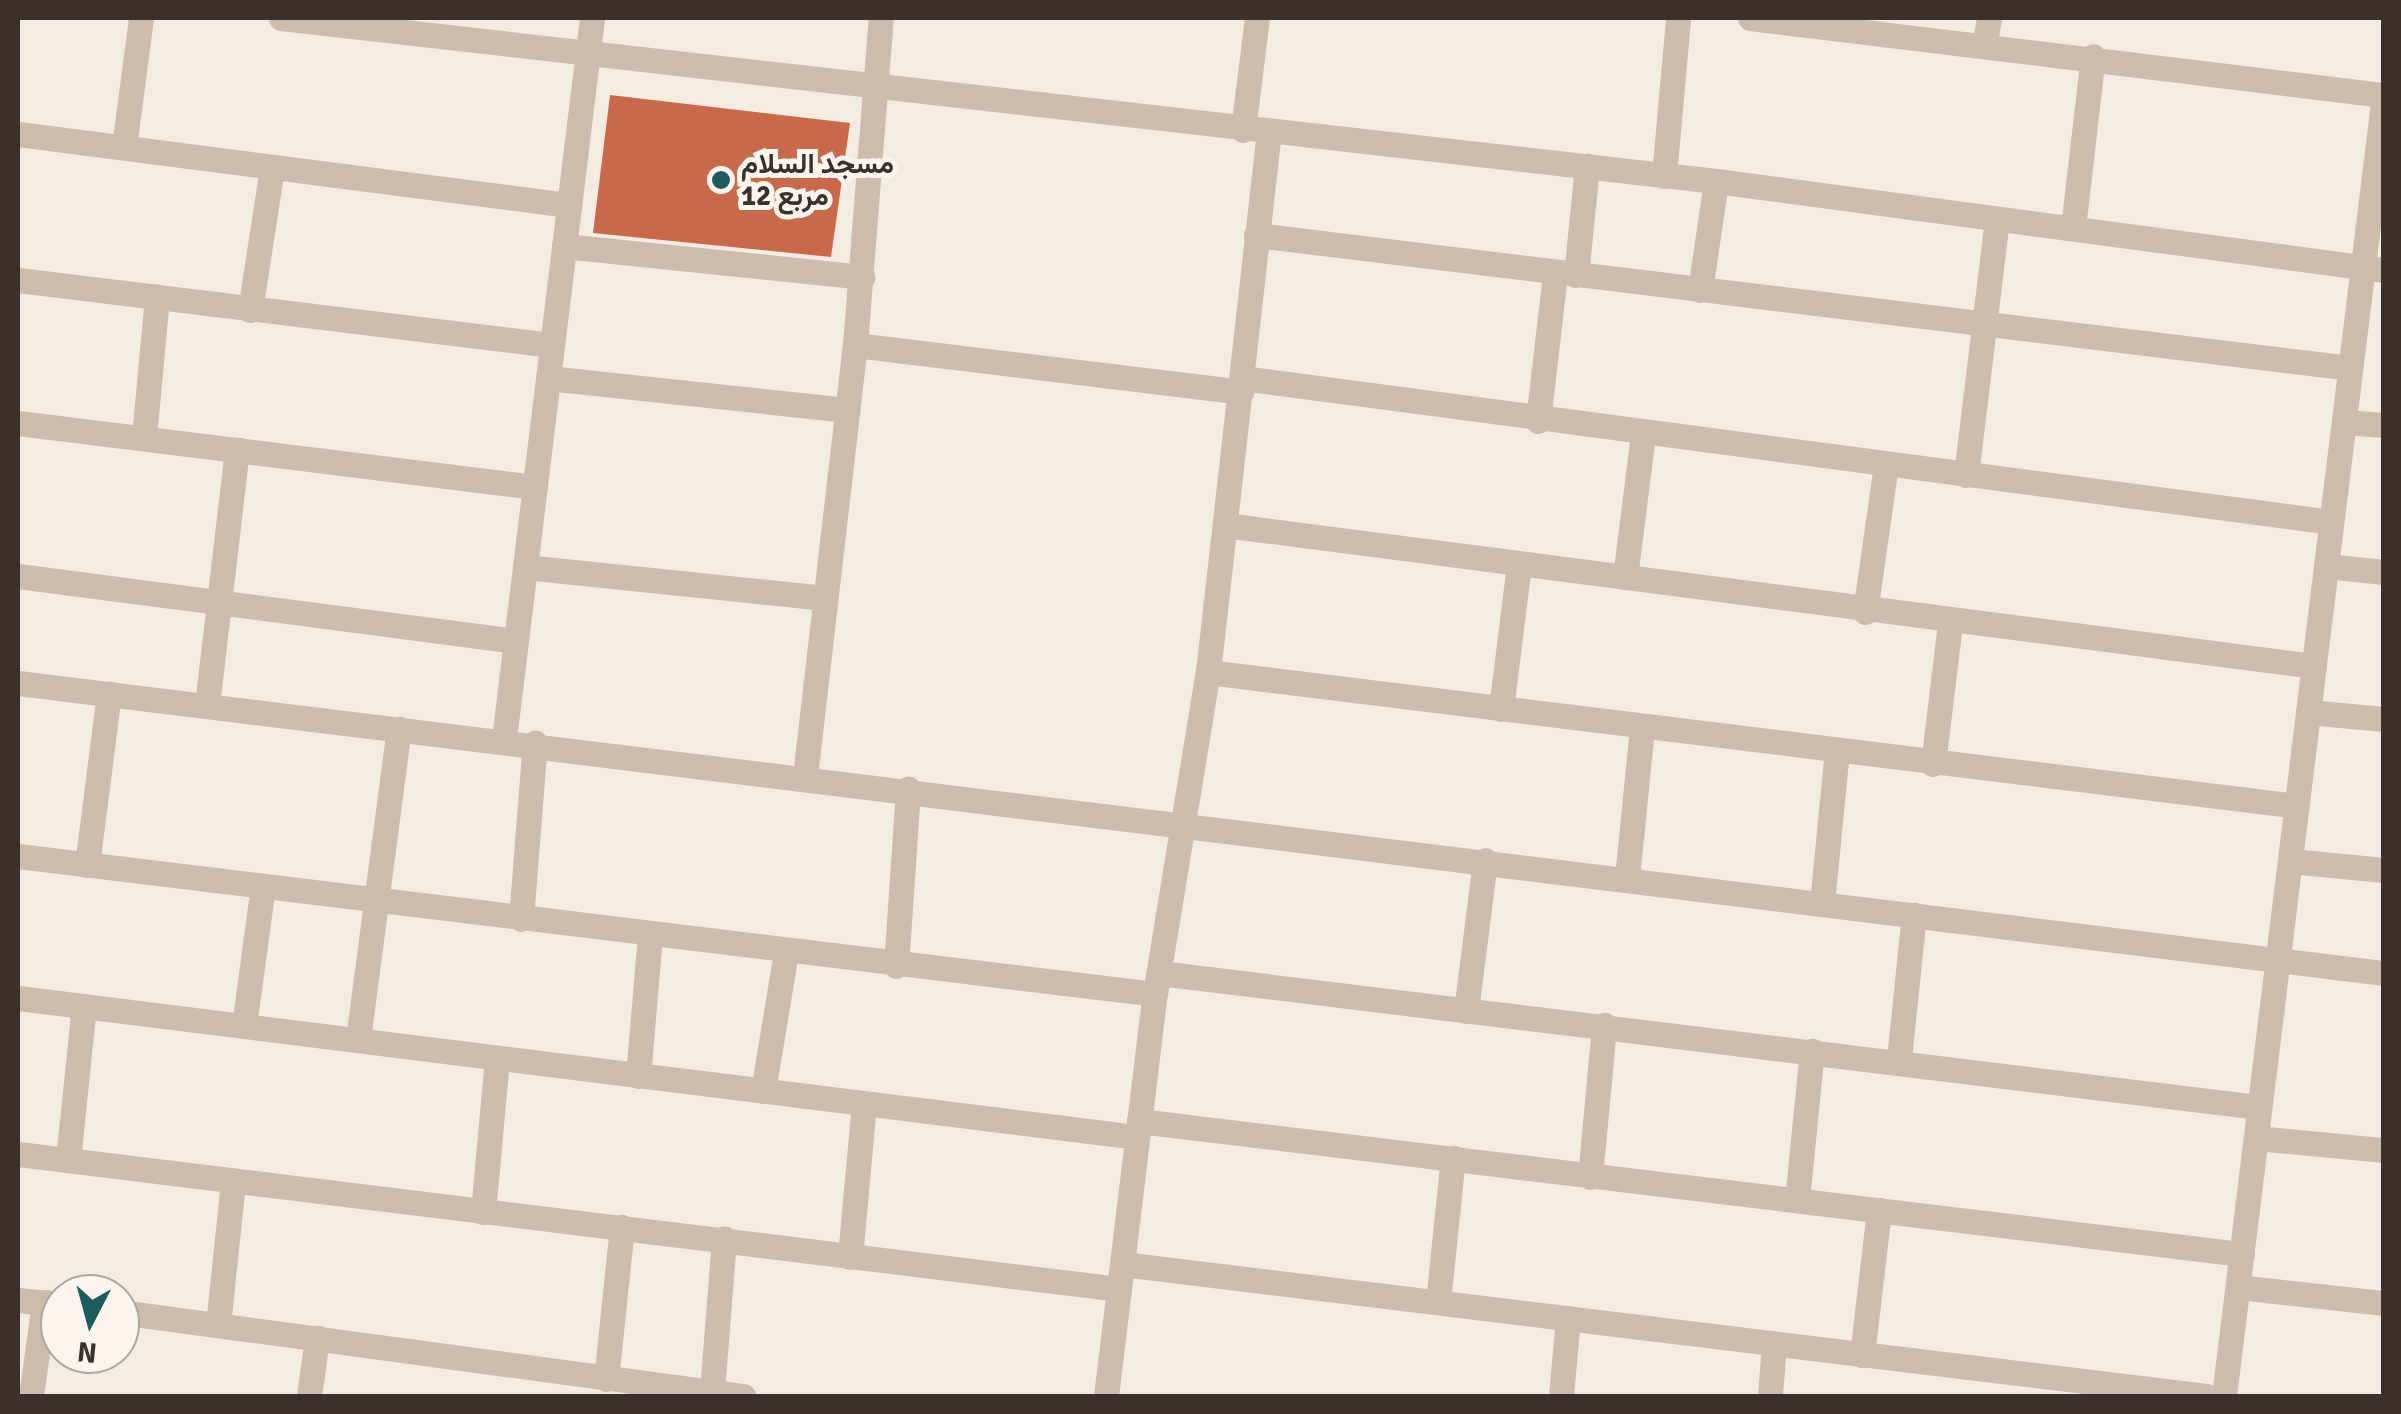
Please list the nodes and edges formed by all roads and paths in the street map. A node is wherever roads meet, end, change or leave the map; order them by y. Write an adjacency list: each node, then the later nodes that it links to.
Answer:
1 (141, 18): 17 (street)
2 (290, 18): 11 (street)
3 (592, 18): 11 (street)
4 (880, 18): 12 (street)
5 (1256, 18): 15 (street)
6 (1678, 18): 20 (street)
7 (1750, 18): 8 (street)
8 (1855, 23): 9 (street)
9 (1987, 30): 10 (street)
10 (2093, 56): 13 (street); 24 (street)
11 (587, 58): 12 (street); 22 (street)
12 (878, 92): 15 (street); 29 (street)
13 (2383, 95): 14 (street)
14 (2382, 129): 27 (street)
15 (1256, 131): 18 (street); 25 (street)
16 (18, 134): 17 (street)
17 (124, 147): 19 (street)
18 (1586, 166): 20 (street); 28 (street)
19 (272, 168): 22 (street); 33 (street)
20 (1664, 176): 21 (street)
21 (1716, 181): 23 (street); 31 (street)
22 (569, 205): 26 (street)
23 (1997, 219): 24 (street); 34 (street)
24 (2073, 228): 27 (street)
25 (1256, 235): 28 (street); 39 (street)
26 (564, 246): 29 (street); 35 (street)
27 (2373, 269): 37 (street)
28 (1566, 274): 31 (street); 41 (street)
29 (862, 276): 36 (street)
30 (18, 280): 32 (street)
31 (1700, 290): 34 (street)
32 (157, 297): 33 (street); 46 (street)
33 (250, 310): 35 (street)
34 (1985, 324): 37 (street); 49 (street)
35 (552, 345): 38 (street)
36 (855, 345): 39 (street); 40 (street)
37 (2350, 368): 42 (street)
38 (548, 378): 40 (street); 50 (street)
39 (1242, 385): 41 (street); 52 (street)
40 (847, 410): 59 (street)
41 (1538, 420): 45 (street)
42 (2344, 422): 44 (street); 51 (street)
43 (18, 423): 46 (street)
44 (2384, 425)
45 (1642, 434): 48 (street); 58 (street)
46 (144, 437): 47 (street)
47 (237, 450): 50 (street); 60 (street)
48 (1886, 464): 49 (street); 61 (street)
49 (1966, 475): 51 (street)
50 (535, 487): 55 (street)
51 (2331, 522): 54 (street)
52 (1226, 525): 53 (street); 65 (street)
53 (1518, 565): 58 (street); 69 (street)
54 (2326, 566): 56 (street); 64 (street)
55 (525, 568): 59 (street); 63 (street)
56 (2384, 572)
57 (18, 576): 60 (street)
58 (1626, 577): 61 (street)
59 (825, 598): 78 (street)
60 (219, 602): 63 (street); 68 (street)
61 (1865, 612): 62 (street)
62 (1950, 622): 64 (street); 77 (street)
63 (516, 641): 74 (street)
64 (2314, 666): 70 (street)
65 (1208, 672): 69 (street); 81 (street)
66 (18, 683): 67 (street)
67 (109, 693): 68 (street); 85 (street)
68 (207, 705): 73 (street)
69 (1501, 709): 72 (street)
70 (2308, 712): 71 (street); 80 (street)
71 (2384, 719)
72 (1642, 727): 76 (street); 87 (street)
73 (399, 729): 74 (street); 89 (street)
74 (504, 739): 75 (street)
75 (535, 743): 78 (street); 92 (street)
76 (1837, 750): 77 (street); 90 (street)
77 (1933, 764): 80 (street)
78 (805, 776): 79 (street)
79 (908, 788): 81 (street); 96 (street)
80 (2297, 806): 84 (street)
81 (1184, 822): 83 (street); 98 (street)
82 (18, 856): 85 (street)
83 (1485, 860): 87 (street); 101 (street)
84 (2290, 861): 86 (street); 95 (street)
85 (87, 864): 88 (street)
86 (2384, 870)
87 (1628, 878): 90 (street)
88 (263, 886): 89 (street); 103 (street)
89 (376, 902): 92 (street); 104 (street)
90 (1822, 904): 91 (street)
91 (1914, 915): 95 (street); 107 (street)
92 (521, 919): 93 (street)
93 (650, 935): 94 (street); 108 (street)
94 (786, 952): 96 (street); 109 (street)
95 (2278, 962): 97 (street); 111 (street)
96 (896, 966): 98 (street)
97 (2384, 973)
98 (1157, 984): 101 (street); 112 (street)
99 (18, 998): 100 (street)
100 (84, 1006): 103 (street); 117 (street)
101 (1466, 1010): 102 (street)
102 (1604, 1025): 105 (street); 118 (street)
103 (244, 1026): 104 (street)
104 (358, 1039): 106 (street)
105 (1812, 1051): 107 (street); 120 (street)
106 (497, 1059): 108 (street); 122 (street)
107 (1899, 1059): 111 (street)
108 (638, 1076): 109 (street)
109 (764, 1091): 110 (street)
110 (864, 1104): 112 (street); 126 (street)
111 (2259, 1107): 113 (street)
112 (1138, 1129): 116 (street); 127 (street)
113 (2256, 1138): 114 (street); 125 (street)
114 (2384, 1150)
115 (18, 1154): 117 (street)
116 (1453, 1158): 118 (street); 129 (street)
117 (68, 1160): 119 (street)
118 (1590, 1177): 120 (street)
119 (233, 1182): 122 (street); 133 (street)
120 (1797, 1200): 121 (street)
121 (1879, 1210): 125 (street); 136 (street)
122 (483, 1212): 123 (street)
123 (622, 1228): 124 (street); 138 (street)
124 (724, 1238): 126 (street); 139 (street)
125 (2242, 1254): 128 (street)
126 (850, 1257): 127 (street)
127 (1120, 1277): 129 (street); 143 (street)
128 (2238, 1287): 130 (street); 147 (street)
129 (1438, 1302): 132 (street)
130 (2384, 1303)
131 (140, 1315): 133 (street)
132 (1568, 1318): 135 (street); 144 (street)
133 (218, 1325): 134 (street)
134 (316, 1338): 138 (street); 141 (street)
135 (1774, 1343): 136 (street); 145 (street)
136 (1862, 1354): 146 (street)
137 (40, 1356): 140 (street)
138 (606, 1379): 139 (street)
139 (712, 1391): 142 (street)
140 (31, 1396)
141 (310, 1396)
142 (744, 1396)
143 (1106, 1396)
144 (1560, 1396)
145 (1770, 1396)
146 (2206, 1396)
147 (2224, 1396)

